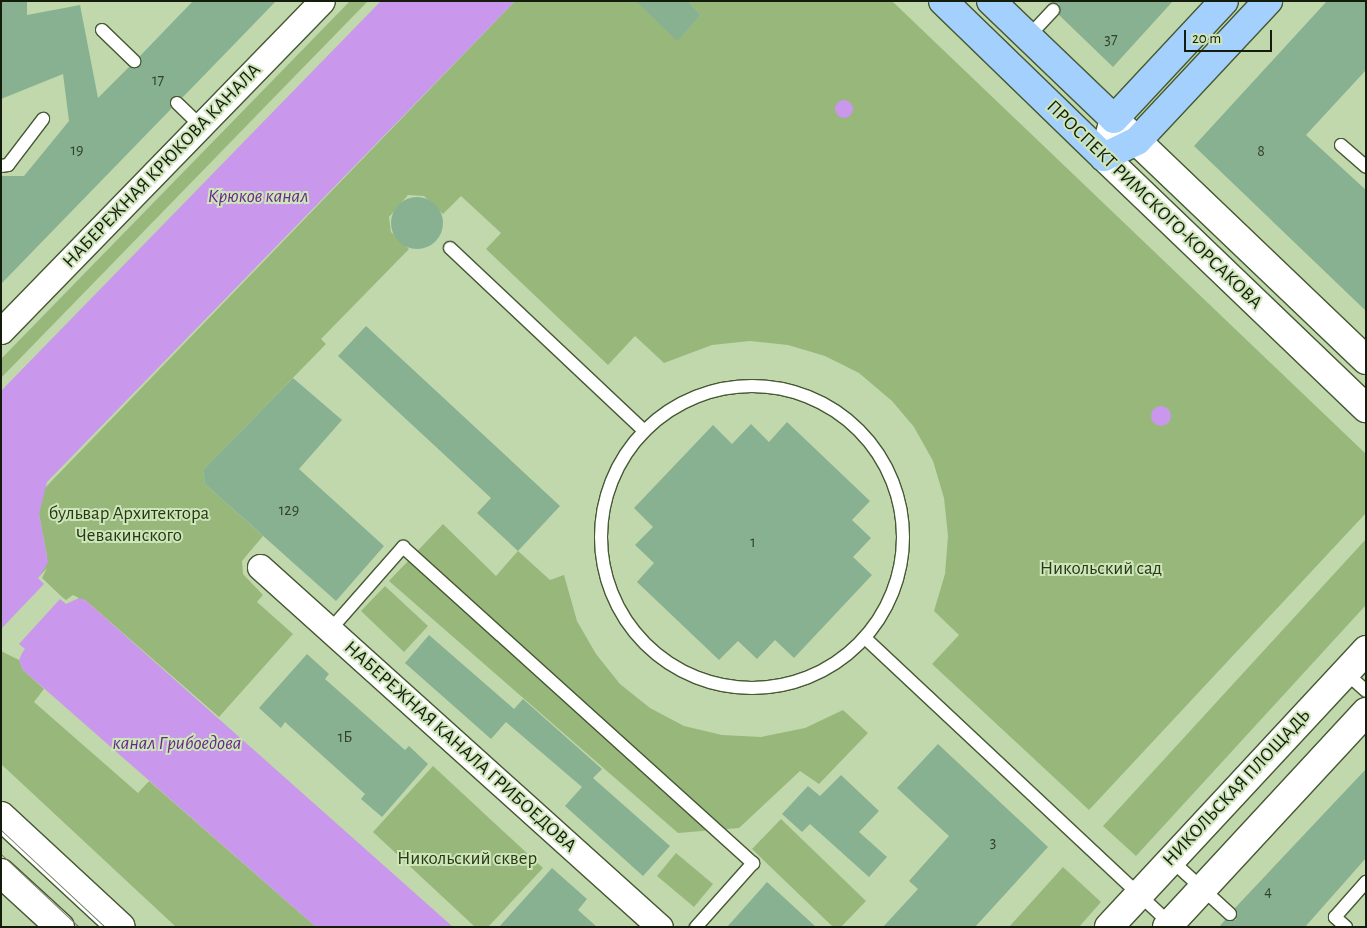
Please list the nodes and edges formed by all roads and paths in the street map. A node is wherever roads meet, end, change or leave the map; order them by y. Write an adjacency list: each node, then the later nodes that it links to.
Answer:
1 (322, 1): 13 (street, НАБЕРЕЖНАЯ КРЮКОВА КАНАЛА)
2 (943, 1): 16 (main road, ПРОСПЕКТ РИМСКОГО-КОРСАКОВА)
3 (991, 1): 8 (main road, ПРОСПЕКТ РИМСКОГО-КОРСАКОВА)
4 (1224, 1): 12 (main road)
5 (1268, 1): 14 (main road)
6 (1053, 10): 8 (lane)
7 (102, 30): 9 (lane)
8 (1028, 37): 12 (main road, ПРОСПЕКТ РИМСКОГО-КОРСАКОВА)
9 (134, 61)
10 (177, 103): 13 (lane)
11 (43, 119): 17 (lane)
12 (1114, 119): 14 (main road, ПРОСПЕКТ РИМСКОГО-КОРСАКОВА); 16 (main road)
13 (201, 126): 20 (street, НАБЕРЕЖНАЯ КРЮКОВА КАНАЛА)
14 (1137, 141): 16 (main road); 21 (main road, ПРОСПЕКТ РИМСКОГО-КОРСАКОВА)
15 (1341, 145): 18 (lane)
16 (1104, 157): 22 (main road, ПРОСПЕКТ РИМСКОГО-КОРСАКОВА)
17 (1, 166)
18 (1366, 167)
19 (450, 248): 23 (lane)
20 (1, 331)
21 (1366, 360)
22 (1366, 408)
23 (644, 431): 26 (lane); 26 (lane)
24 (260, 568): 25 (street, НАБЕРЕЖНАЯ КАНАЛА ГРИБОЕДОВА)
25 (330, 630): 41 (street, НАБЕРЕЖНАЯ КАНАЛА ГРИБОЕДОВА); 42 (lane)
26 (865, 638): 36 (lane)
27 (1366, 650): 28 (main road, НИКОЛЬСКАЯ ПЛОЩАДЬ)
28 (1345, 672): 29 (lane); 32 (main road, НИКОЛЬСКАЯ ПЛОЩАДЬ)
29 (1366, 691)
30 (1366, 712): 35 (main road)
31 (1, 816): 40 (main road)
32 (1171, 860): 35 (lane); 36 (main road, НИКОЛЬСКАЯ ПЛОЩАДЬ)
33 (1, 873): 39 (main road)
34 (1366, 882): 44 (lane)
35 (1202, 888): 37 (lane); 38 (main road)
36 (1139, 894): 38 (lane); 43 (main road, НИКОЛЬСКАЯ ПЛОЩАДЬ)
37 (1230, 914)
38 (1168, 925)
39 (60, 927)
40 (121, 927)
41 (660, 927)
42 (696, 927)
43 (1109, 927)
44 (1346, 927)

